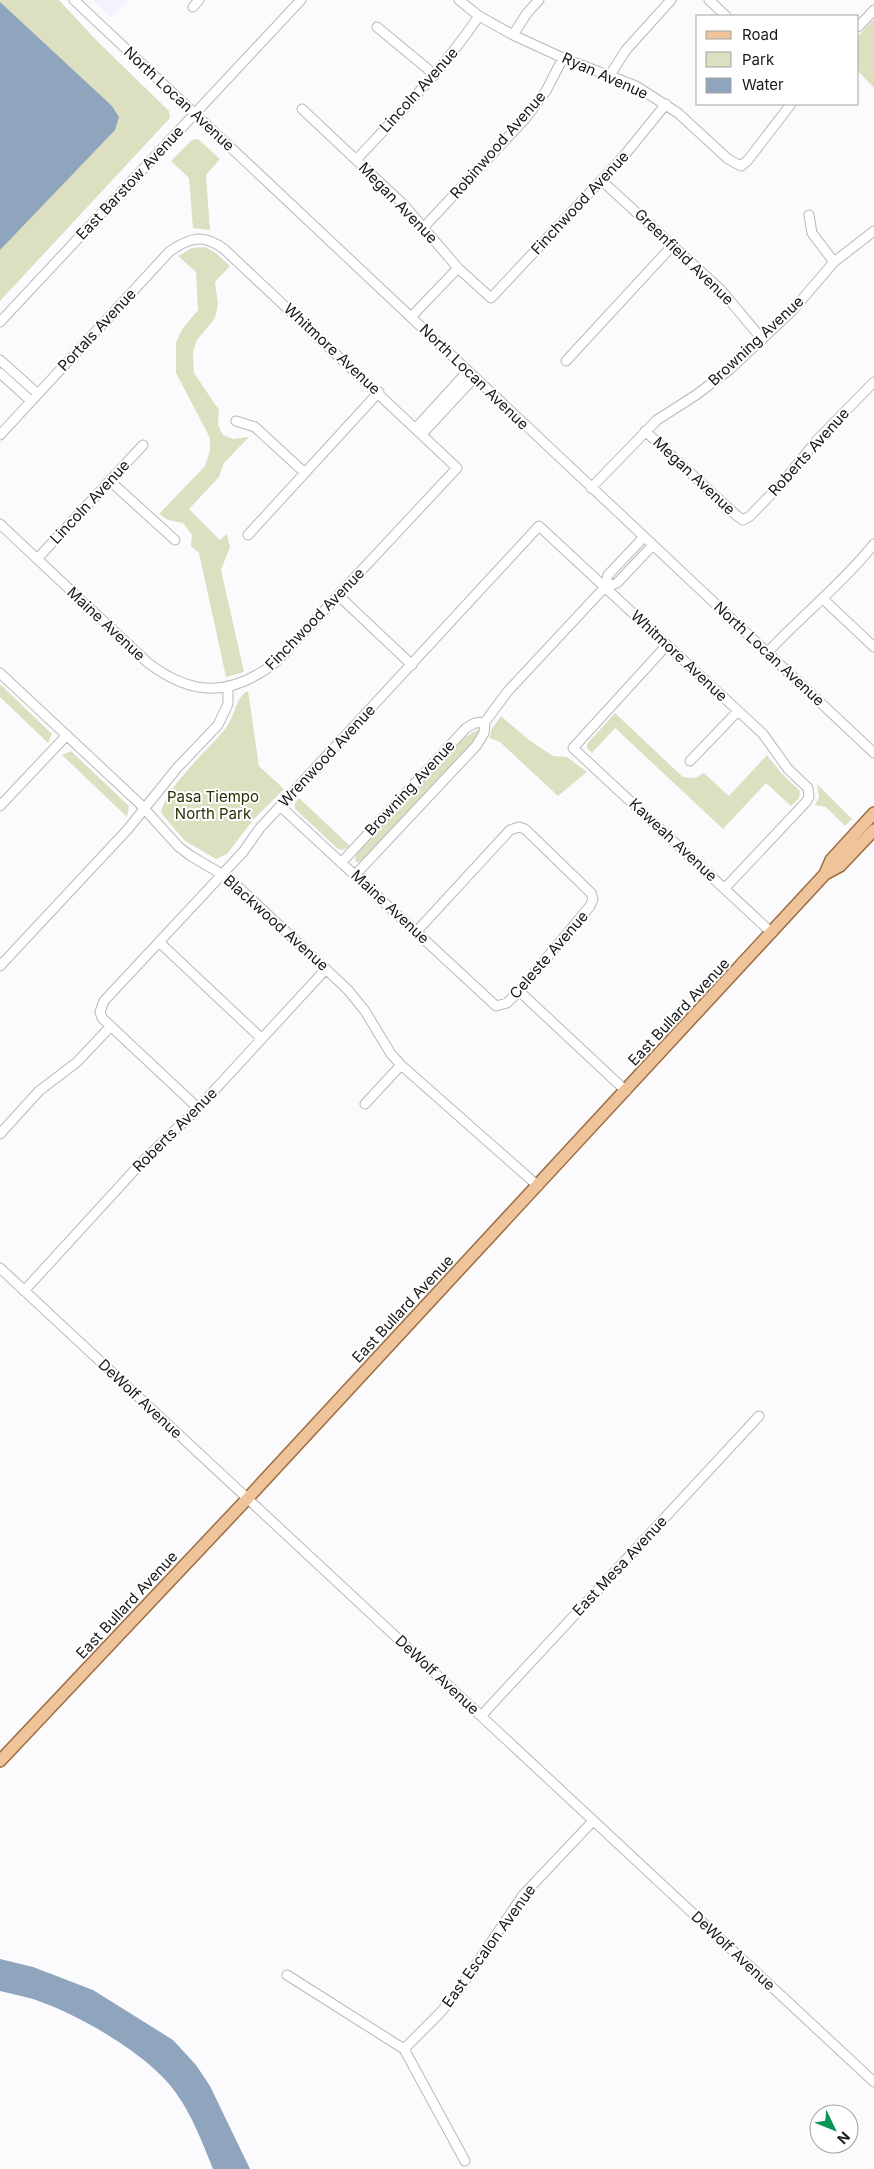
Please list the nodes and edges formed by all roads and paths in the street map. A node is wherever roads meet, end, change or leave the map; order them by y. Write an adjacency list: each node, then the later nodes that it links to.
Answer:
1 (74, 0): 19 (street, North Locan Avenue)
2 (301, 0): 19 (street, East Barstow Avenue)
3 (459, 0): 9 (street, Ryan Avenue)
4 (540, 0): 12 (street)
5 (671, 0): 15 (street)
6 (709, 0): 8 (street)
7 (874, 10): 10 (street)
8 (725, 15)
9 (479, 16): 12 (street, Ryan Avenue); 14 (street, Lincoln Avenue)
10 (859, 26)
11 (377, 27): 14 (street)
12 (514, 35): 13 (street, Ryan Avenue)
13 (563, 58): 15 (street, Ryan Avenue); 23 (street, Robinwood Avenue)
14 (436, 75): 20 (street, Lincoln Avenue)
15 (610, 75): 16 (street, Ryan Avenue)
16 (666, 104): 17 (street, Ryan Avenue); 21 (street, Finchwood Avenue)
17 (790, 105)
18 (302, 110): 20 (street, Megan Avenue)
19 (194, 114): 30 (street, North Locan Avenue); 31 (street, East Barstow Avenue)
20 (356, 160): 23 (street, Megan Avenue)
21 (601, 180): 26 (street, Greenfield Avenue); 29 (street, Finchwood Avenue)
22 (809, 215): 27 (street)
23 (424, 227): 28 (street, Megan Avenue)
24 (874, 231): 27 (street, Browning Avenue)
25 (202, 238): 38 (street, Whitmore Avenue); 39 (street, Portals Avenue)
26 (673, 245): 32 (street, Greenfield Avenue); 34 (street)
27 (834, 262): 32 (street, Browning Avenue)
28 (458, 268): 29 (street, Megan Avenue); 30 (street)
29 (491, 298)
30 (411, 317): 36 (street, North Locan Avenue)
31 (0, 322)
32 (762, 339): 42 (street, Browning Avenue)
33 (0, 360): 39 (street)
34 (566, 361)
35 (0, 373): 39 (street)
36 (471, 375): 41 (street); 48 (street, North Locan Avenue)
37 (872, 389): 49 (street, Roberts Avenue)
38 (379, 392): 41 (street, Whitmore Avenue); 46 (street)
39 (34, 398): 43 (street, Portals Avenue)
40 (236, 421): 46 (street)
41 (419, 431): 45 (street, Whitmore Avenue)
42 (645, 431): 48 (street, Browning Avenue); 49 (street, Megan Avenue)
43 (0, 434)
44 (143, 445): 47 (street, Lincoln Avenue)
45 (457, 468): 59 (street, Finchwood Avenue)
46 (305, 473): 52 (street)
47 (110, 481): 54 (street); 57 (street, Lincoln Avenue)
48 (591, 488): 53 (street, North Locan Avenue)
49 (743, 520)
50 (0, 524): 57 (street, Maine Avenue)
51 (539, 526): 58 (street, Whitmore Avenue); 64 (street, Wrenwood Avenue)
52 (248, 535)
53 (644, 537): 56 (street, North Locan Avenue); 58 (street, Browning Avenue)
54 (175, 540)
55 (874, 544): 60 (street)
56 (653, 545): 58 (street, Browning Avenue); 63 (street, North Locan Avenue)
57 (37, 559): 66 (street, Maine Avenue)
58 (605, 587): 61 (street, Whitmore Avenue); 68 (street, Browning Avenue)
59 (339, 596): 64 (street); 66 (street, Finchwood Avenue)
60 (823, 599): 62 (street); 63 (street)
61 (667, 645): 67 (street, Whitmore Avenue); 81 (street, Kaweah Avenue)
62 (874, 647)
63 (767, 652): 70 (street, North Locan Avenue)
64 (412, 665): 73 (street, Wrenwood Avenue)
65 (0, 673): 69 (street, Blackwood Avenue)
66 (228, 688): 74 (street)
67 (738, 711): 71 (street); 81 (street, Whitmore Avenue)
68 (485, 722): 77 (street, Browning Avenue); 79 (street, Browning Avenue)
69 (67, 735): 72 (street); 74 (street, Blackwood Avenue)
70 (874, 753)
71 (690, 762)
72 (0, 806)
73 (280, 806): 77 (street, Maine Avenue); 78 (street, Wrenwood Avenue)
74 (145, 809): 78 (street, Blackwood Avenue); 85 (street)
75 (874, 813): 80 (main road, East Bullard Avenue)
76 (874, 830): 80 (main road, East Bullard Avenue)
77 (341, 862): 79 (street, Maine Avenue)
78 (223, 874): 84 (street, Wrenwood Avenue); 86 (street, Blackwood Avenue)
79 (355, 874): 82 (street, Maine Avenue)
80 (825, 874): 83 (main road, East Bullard Avenue)
81 (725, 888): 83 (street, Kaweah Avenue)
82 (416, 932): 87 (street, Celeste Avenue); 88 (street, Maine Avenue)
83 (772, 933): 92 (main road, East Bullard Avenue)
84 (159, 942): 89 (street, Wrenwood Avenue); 90 (street)
85 (0, 966)
86 (326, 969): 90 (street, Roberts Avenue); 91 (street, Blackwood Avenue)
87 (519, 991): 88 (street, Celeste Avenue); 92 (street)
88 (500, 1006)
89 (111, 1026): 94 (street); 95 (street)
90 (262, 1038): 94 (street, Roberts Avenue)
91 (401, 1065): 93 (street); 96 (street, Blackwood Avenue)
92 (626, 1091): 96 (main road, East Bullard Avenue)
93 (365, 1104)
94 (198, 1108): 98 (street, Roberts Avenue)
95 (0, 1134)
96 (538, 1186): 100 (main road, East Bullard Avenue)
97 (0, 1268): 98 (street, DeWolf Avenue)
98 (24, 1291): 100 (street, DeWolf Avenue)
99 (759, 1416): 101 (street, East Mesa Avenue)
100 (247, 1499): 101 (street, DeWolf Avenue); 102 (main road, East Bullard Avenue)
101 (481, 1716): 103 (street, DeWolf Avenue)
102 (0, 1761)
103 (593, 1821): 105 (street, East Escalon Avenue); 106 (street, DeWolf Avenue)
104 (287, 1975): 105 (street)
105 (404, 2049): 107 (street)
106 (874, 2082)
107 (465, 2160)

